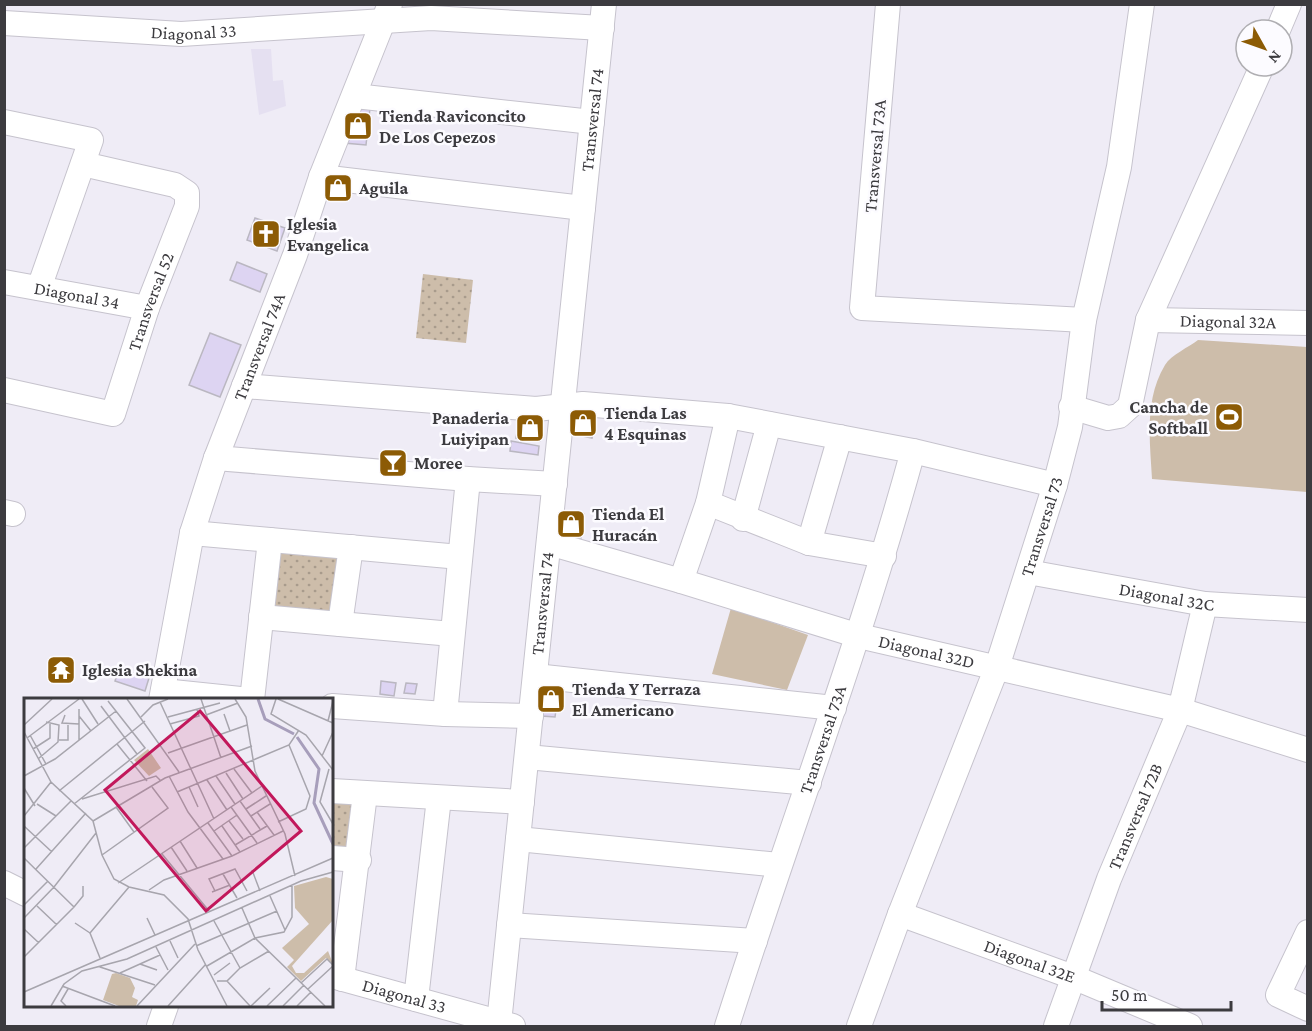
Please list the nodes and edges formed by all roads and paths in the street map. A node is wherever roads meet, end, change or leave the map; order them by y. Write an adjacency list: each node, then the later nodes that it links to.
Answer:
1 (604, 4): 8 (street, Transversal 74)
2 (888, 4): 19 (street, Transversal 73A)
3 (1142, 4): 19 (street, Transversal 73)
4 (1289, 4): 6 (street)
5 (387, 13): 7 (street, Diagonal 33); 8 (street, Diagonal 33); 10 (street, Transversal 74A)
6 (1283, 18)
7 (4, 23)
8 (602, 28): 12 (street, Transversal 74)
9 (1257, 78): 20 (street)
10 (355, 96): 12 (street); 14 (street, Transversal 74A)
11 (4, 122): 13 (street)
12 (592, 122): 15 (street, Transversal 74)
13 (83, 164): 17 (street); 18 (street, Transversal 52)
14 (321, 177): 15 (street); 22 (street, Transversal 74A)
15 (583, 208): 24 (street, Transversal 74)
16 (4, 282): 17 (street, Diagonal 34)
17 (39, 288): 18 (street, Diagonal 34)
18 (147, 308): 23 (street, Transversal 52)
19 (1084, 320): 25 (street, Transversal 73)
20 (1148, 320): 21 (street, Diagonal 32A); 25 (street)
21 (1308, 323)
22 (244, 386): 24 (street); 30 (street, Transversal 74A)
23 (4, 390)
24 (563, 406): 26 (street); 32 (street, Transversal 74)
25 (1071, 407): 33 (street, Transversal 73)
26 (728, 416): 27 (street); 34 (street)
27 (769, 424): 28 (street); 35 (street)
28 (840, 437): 29 (street); 39 (street)
29 (913, 451): 33 (street); 41 (street, Transversal 73A)
30 (216, 458): 31 (street); 36 (street, Transversal 74A)
31 (468, 479): 32 (street); 42 (street)
32 (555, 484): 38 (street, Transversal 74)
33 (1055, 485): 43 (street, Transversal 73)
34 (708, 503): 35 (street); 44 (street)
35 (743, 519): 39 (street)
36 (192, 533): 37 (street); 53 (street, Transversal 74A)
37 (270, 540): 40 (street); 47 (street)
38 (549, 543): 44 (street, Diagonal 32D); 52 (street, Transversal 74)
39 (809, 543): 41 (street)
40 (351, 547): 42 (street); 48 (street)
41 (884, 556): 50 (street, Transversal 73A)
42 (460, 557): 49 (street)
43 (1028, 572): 45 (street, Diagonal 32C); 51 (street, Transversal 73)
44 (681, 581): 50 (street, Diagonal 32D)
45 (1205, 604): 46 (street, Diagonal 32C); 58 (street, Transversal 72B)
46 (1308, 610)
47 (261, 617): 48 (street); 55 (street)
48 (340, 624): 49 (street)
49 (452, 634): 59 (street)
50 (858, 636): 51 (street, Diagonal 32D); 57 (street, Transversal 73A)
51 (997, 667): 58 (street, Diagonal 32D); 74 (street, Transversal 73)
52 (535, 676): 57 (street); 60 (street, Transversal 74)
53 (162, 695): 54 (street)
54 (229, 698)
55 (251, 698)
56 (333, 706): 59 (street)
57 (834, 708): 63 (street, Transversal 73A)
58 (1180, 710): 61 (street, Diagonal 32D); 78 (street, Transversal 72B)
59 (445, 714): 60 (street)
60 (531, 716): 62 (street, Transversal 74)
61 (1308, 750)
62 (527, 757): 63 (street); 67 (street, Transversal 74)
63 (809, 783): 71 (street, Transversal 73A)
64 (333, 791): 65 (street)
65 (365, 794): 66 (street); 70 (street)
66 (439, 798): 67 (street); 80 (street)
67 (522, 802): 68 (street, Transversal 74)
68 (518, 839): 71 (street); 75 (street, Transversal 74)
69 (333, 858): 70 (street)
70 (359, 860): 79 (street)
71 (778, 865): 77 (street, Transversal 73A)
72 (4, 883): 73 (street)
73 (24, 893)
74 (900, 914): 78 (street, Diagonal 32E); 87 (street, Transversal 73)
75 (509, 925): 77 (street); 83 (street, Transversal 74)
76 (1308, 932): 82 (street)
77 (754, 940): 86 (street, Transversal 73A)
78 (1073, 977): 84 (street, Diagonal 32E); 88 (street, Transversal 72B)
79 (337, 978): 80 (street, Diagonal 33)
80 (416, 999): 83 (street, Diagonal 33)
81 (164, 1007): 85 (street)
82 (1308, 1009)
83 (506, 1025)
84 (1180, 1025)
85 (159, 1026)
86 (727, 1026)
87 (859, 1026)
88 (1056, 1026)

